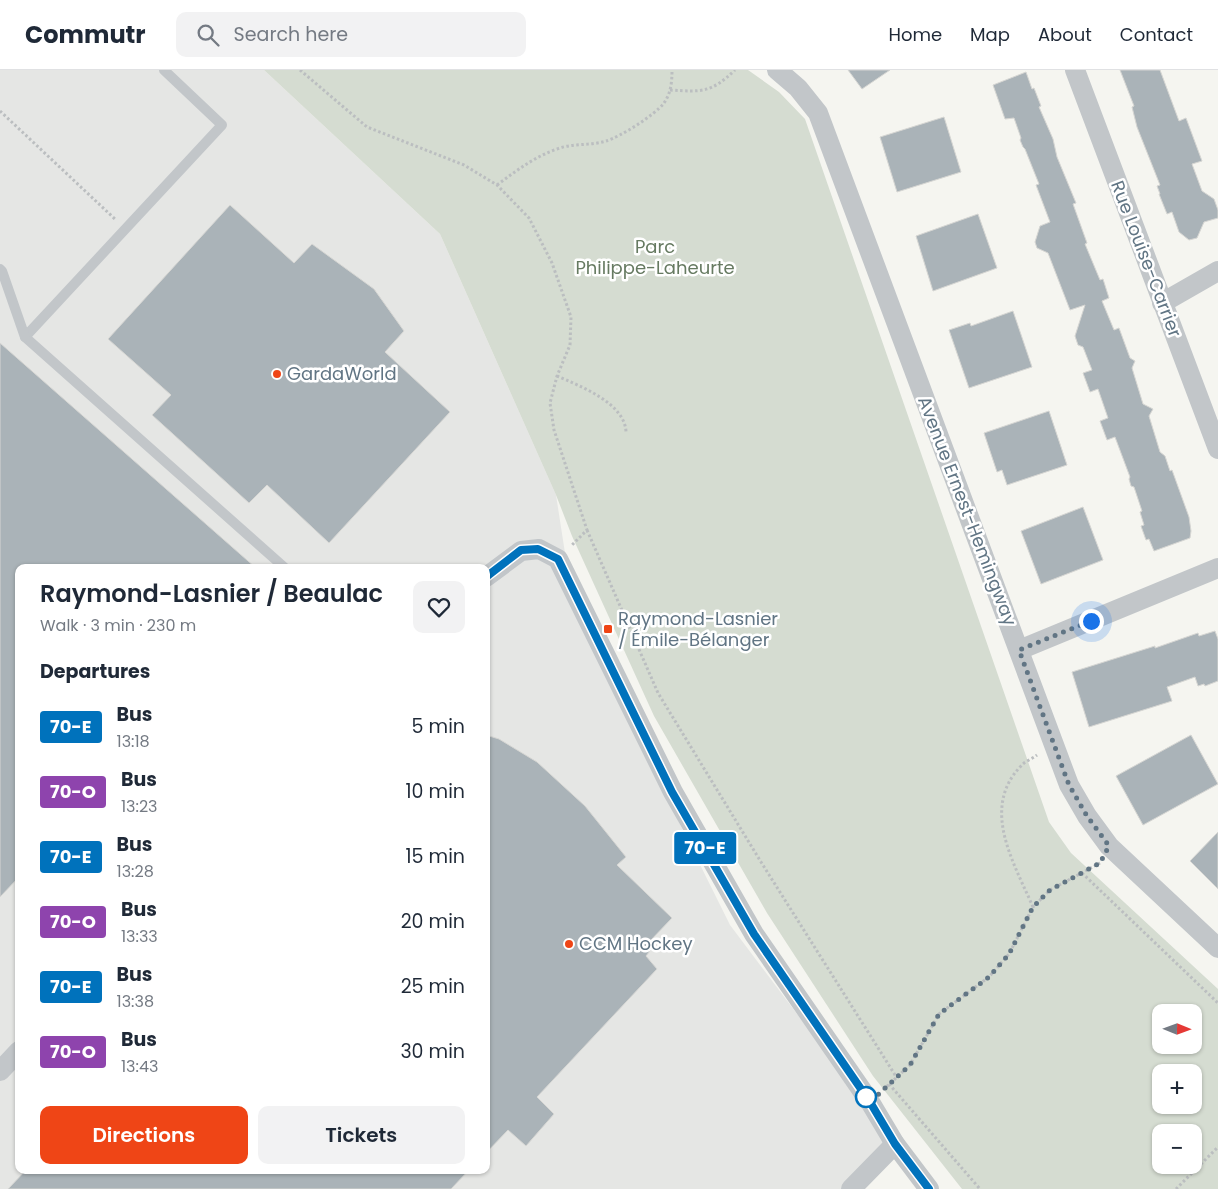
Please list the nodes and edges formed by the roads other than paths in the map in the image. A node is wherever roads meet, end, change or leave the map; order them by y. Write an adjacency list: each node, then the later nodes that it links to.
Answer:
1 (164, 70): 7 (lane)
2 (777, 70): 12 (street, Avenue Ernest-Hemingway)
3 (1075, 70): 6 (street, Rue Louise-Carrier)
4 (0, 269): 7 (lane)
5 (1218, 271): 6 (street)
6 (1162, 303): 8 (street, Rue Louise-Carrier)
7 (25, 337): 9 (lane)
8 (1218, 448)
9 (280, 564)
10 (1218, 568): 12 (street)
11 (490, 574): 16 (street)
12 (1019, 650): 13 (street, Avenue Ernest-Hemingway)
13 (1218, 948)
14 (15, 1055): 15 (street)
15 (0, 1071)
16 (895, 1144): 17 (street); 18 (street)
17 (851, 1189)
18 (929, 1189)

